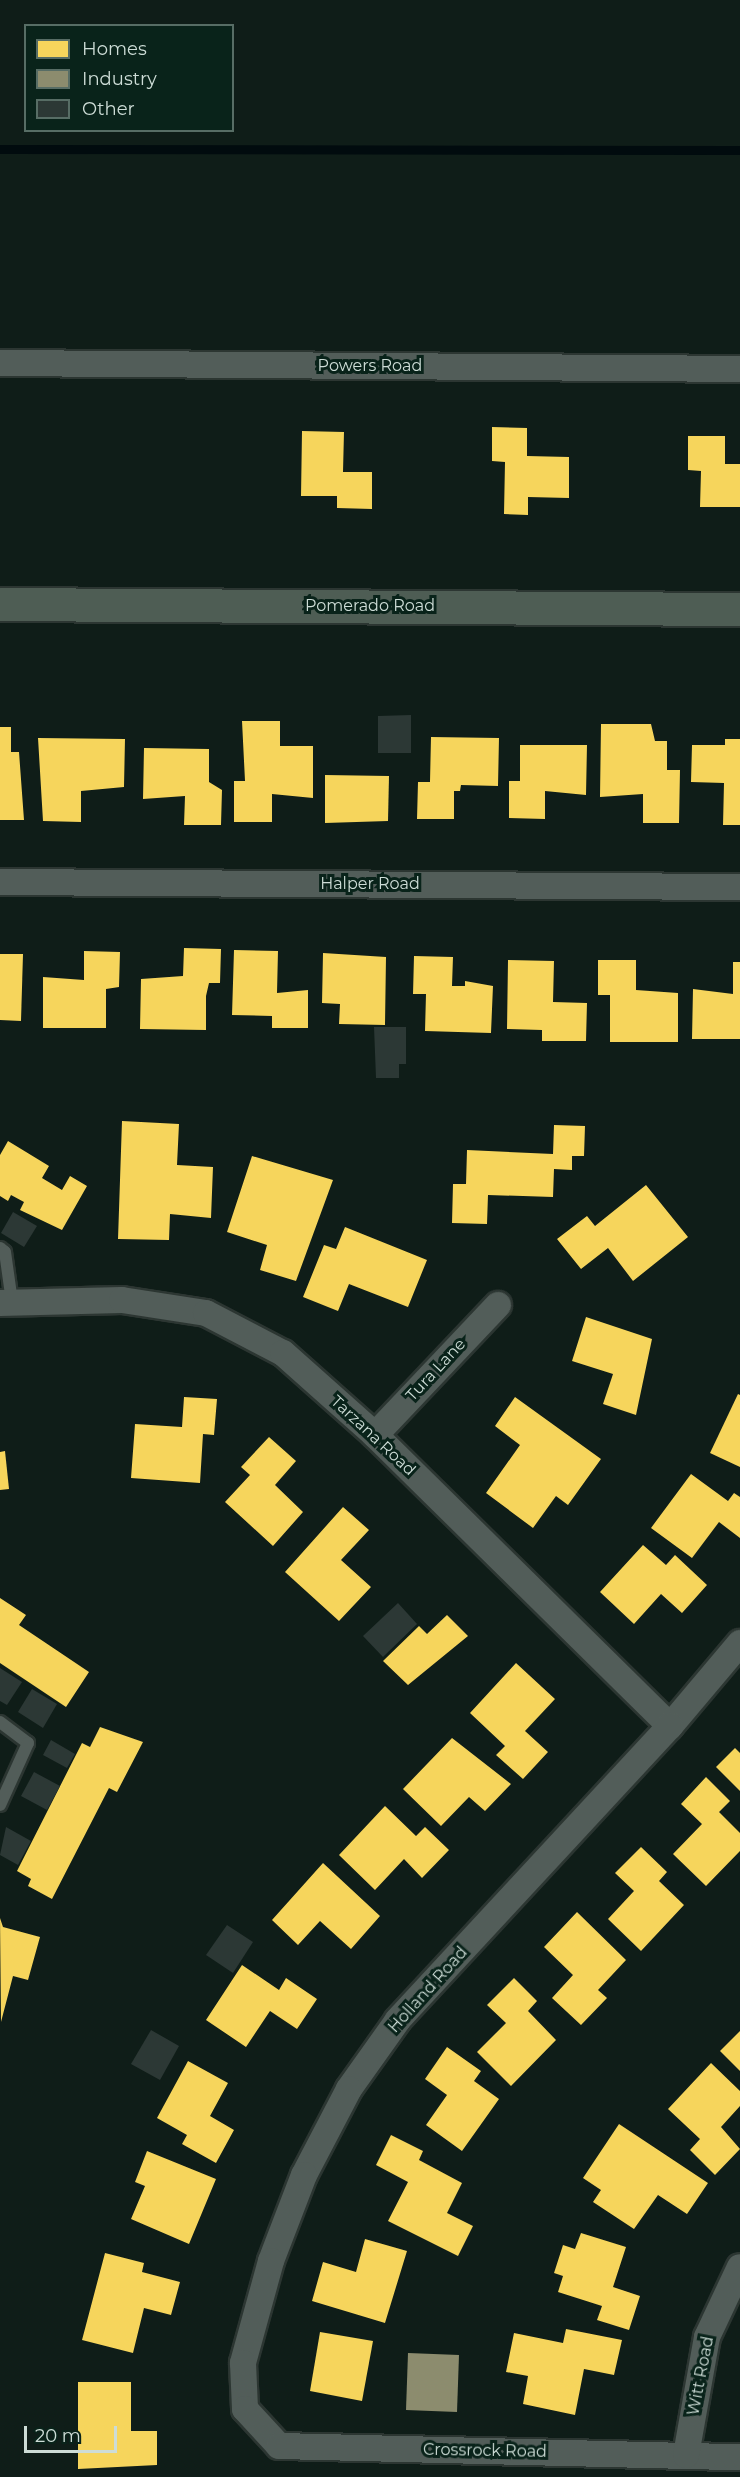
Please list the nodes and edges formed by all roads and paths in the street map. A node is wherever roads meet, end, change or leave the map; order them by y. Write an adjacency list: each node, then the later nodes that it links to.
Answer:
1 (0, 363): 2 (street, Powers Road)
2 (740, 369)
3 (0, 604): 4 (main road, Pomerado Road)
4 (740, 609)
5 (0, 882): 6 (street, Halper Road)
6 (740, 887)
7 (0, 1248): 8 (lane)
8 (6, 1303): 10 (street, Tarzana Road)
9 (498, 1305): 10 (street, Tura Lane)
10 (375, 1436): 13 (street, Tarzana Road)
11 (740, 1643): 13 (street, Holland Road)
12 (0, 1722): 14 (lane)
13 (670, 1726): 16 (street, Holland Road)
14 (0, 1805)
15 (740, 2267): 17 (street, Witt Road)
16 (245, 2409): 17 (street, Crossrock Road)
17 (686, 2456): 18 (street, Crossrock Road)
18 (740, 2457)

